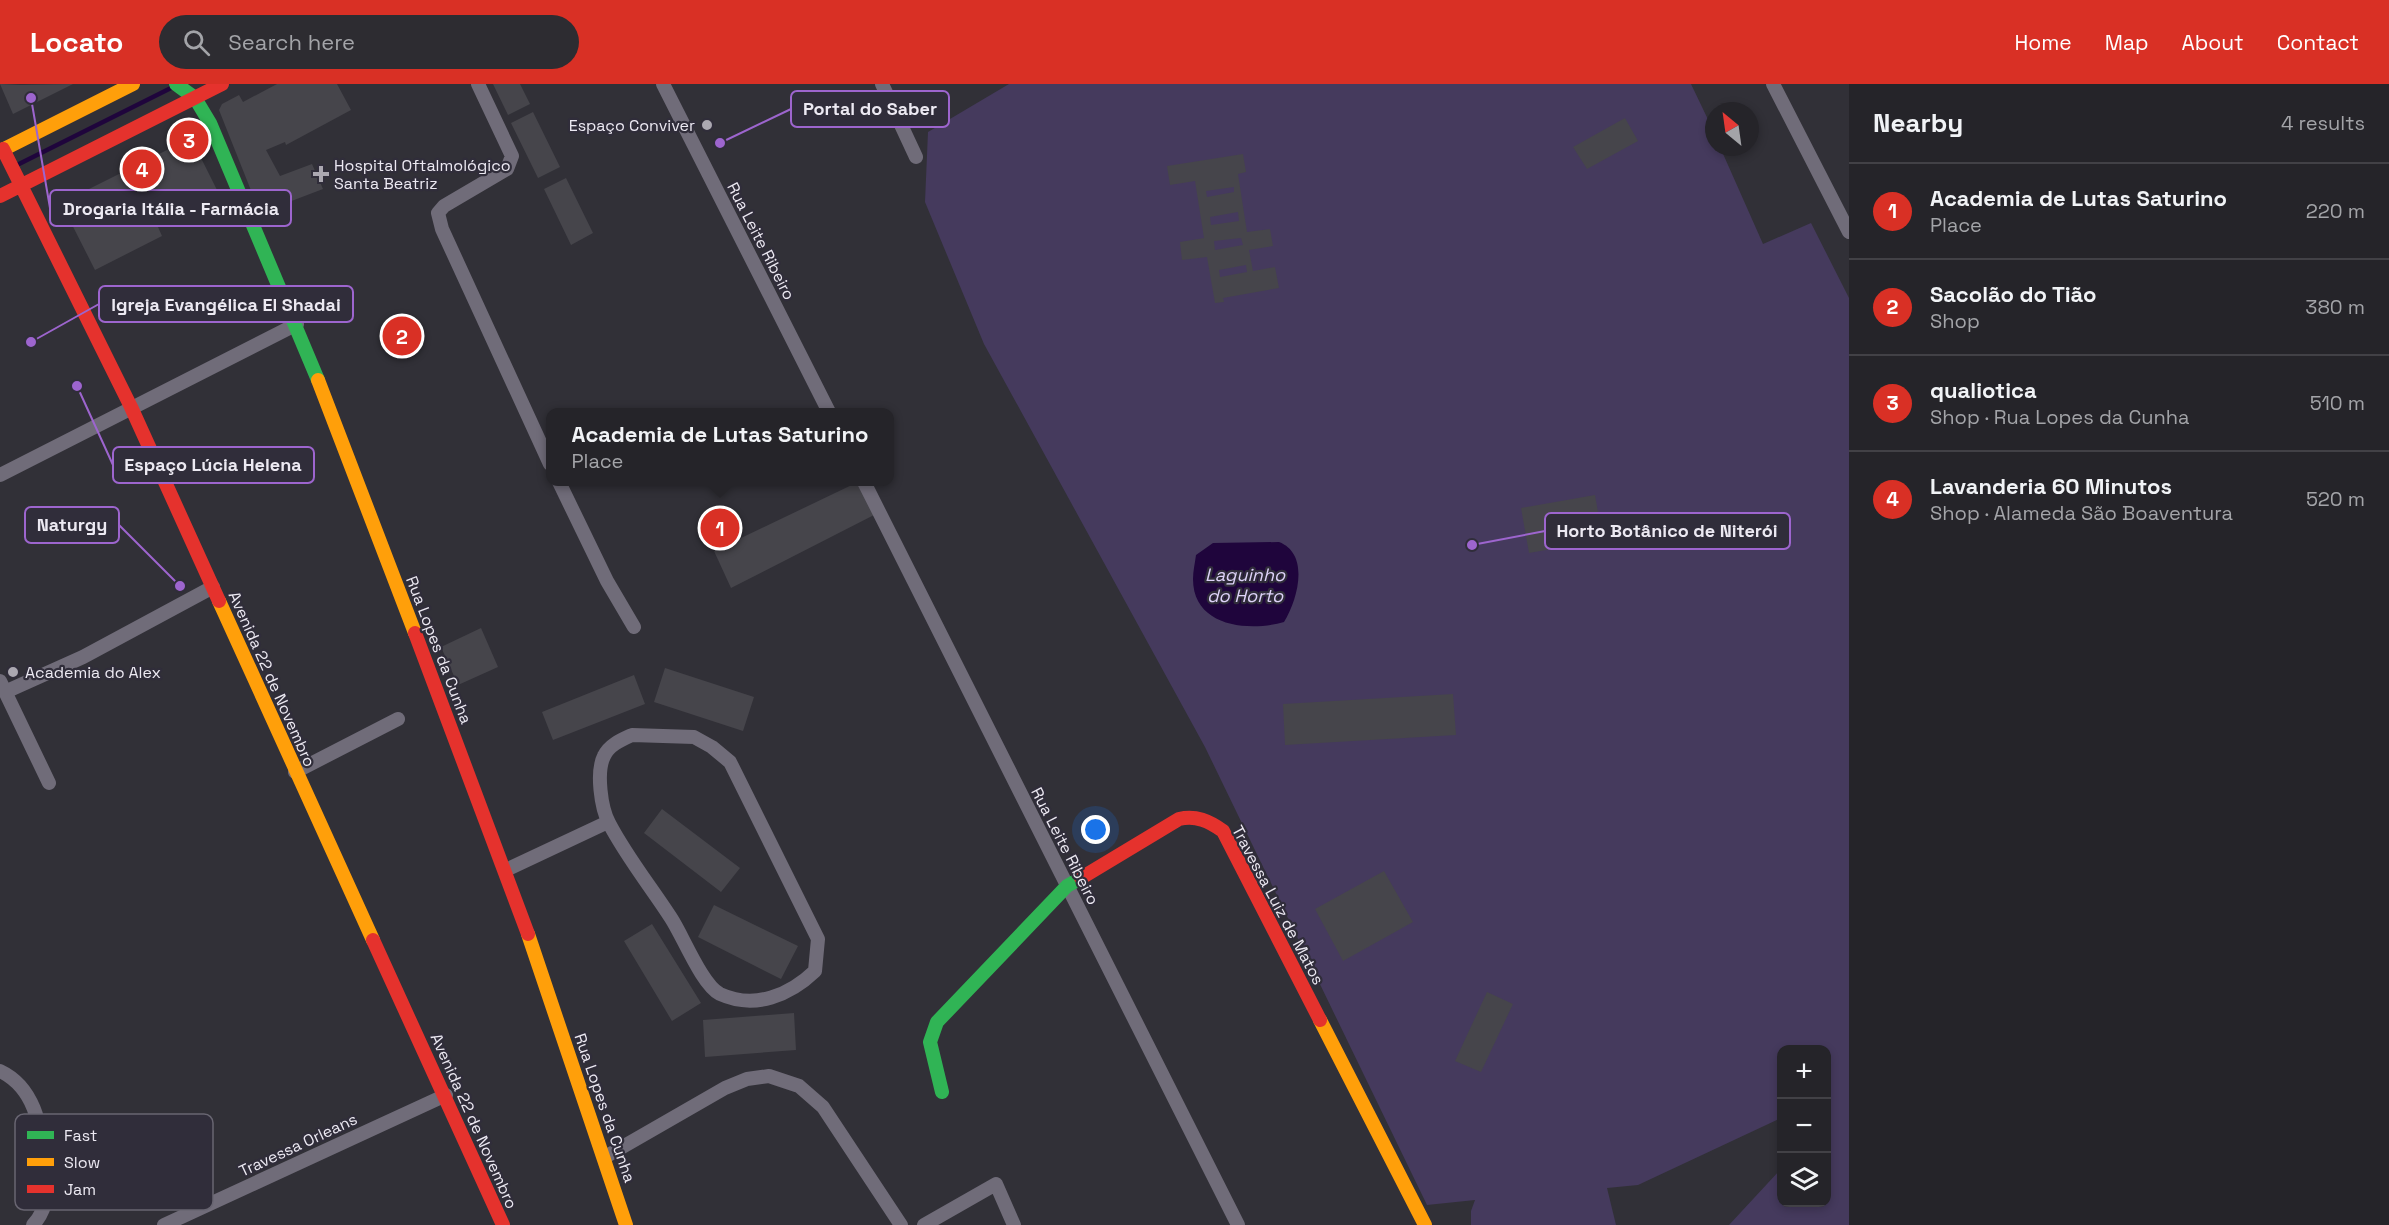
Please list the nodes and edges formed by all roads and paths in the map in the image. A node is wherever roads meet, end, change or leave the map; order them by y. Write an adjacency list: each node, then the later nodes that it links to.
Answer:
1 (133, 84): 8 (main road)
2 (222, 84): 7 (main road)
3 (478, 84): 16 (street)
4 (663, 84): 15 (street, Rua Leite Ribeiro)
5 (882, 84): 9 (street)
6 (1773, 84): 12 (street)
7 (185, 91): 10 (main road); 13 (main road, Rua Lopes da Cunha)
8 (1, 148): 10 (main road, Avenida 22 de Novembro)
9 (916, 157)
10 (21, 186): 11 (main road); 14 (main road, Avenida 22 de Novembro)
11 (0, 196)
12 (1849, 232)
13 (297, 324): 14 (street); 27 (main road, Rua Lopes da Cunha)
14 (131, 407): 17 (street); 20 (main road, Avenida 22 de Novembro)
15 (827, 408)
16 (546, 455)
17 (0, 475)
18 (561, 486): 21 (street)
19 (866, 486): 28 (street, Rua Leite Ribeiro)
20 (213, 587): 22 (street); 24 (main road, Avenida 22 de Novembro)
21 (634, 627)
22 (3, 687): 25 (street)
23 (398, 719): 24 (street)
24 (295, 772): 31 (main road, Avenida 22 de Novembro)
25 (49, 783)
26 (608, 822): 26 (street); 27 (street)
27 (506, 870): 33 (main road, Rua Lopes da Cunha)
28 (1067, 886): 30 (main road, Travessa Luiz de Matos); 44 (street, Rua Leite Ribeiro); 45 (main road, Travessa Luiz de Matos)
29 (0, 1071): 32 (street)
30 (942, 1092)
31 (446, 1095): 34 (street, Travessa Orleans); 39 (main road, Avenida 22 de Novembro)
32 (37, 1114)
33 (605, 1157): 40 (main road, Rua Lopes da Cunha); 41 (street)
34 (213, 1202)
35 (43, 1210): 37 (street)
36 (197, 1210): 38 (street, Travessa Orleans)
37 (33, 1225)
38 (164, 1225)
39 (503, 1225)
40 (626, 1225)
41 (901, 1225)
42 (924, 1225): 43 (street)
43 (1014, 1225)
44 (1238, 1225)
45 (1425, 1225)

